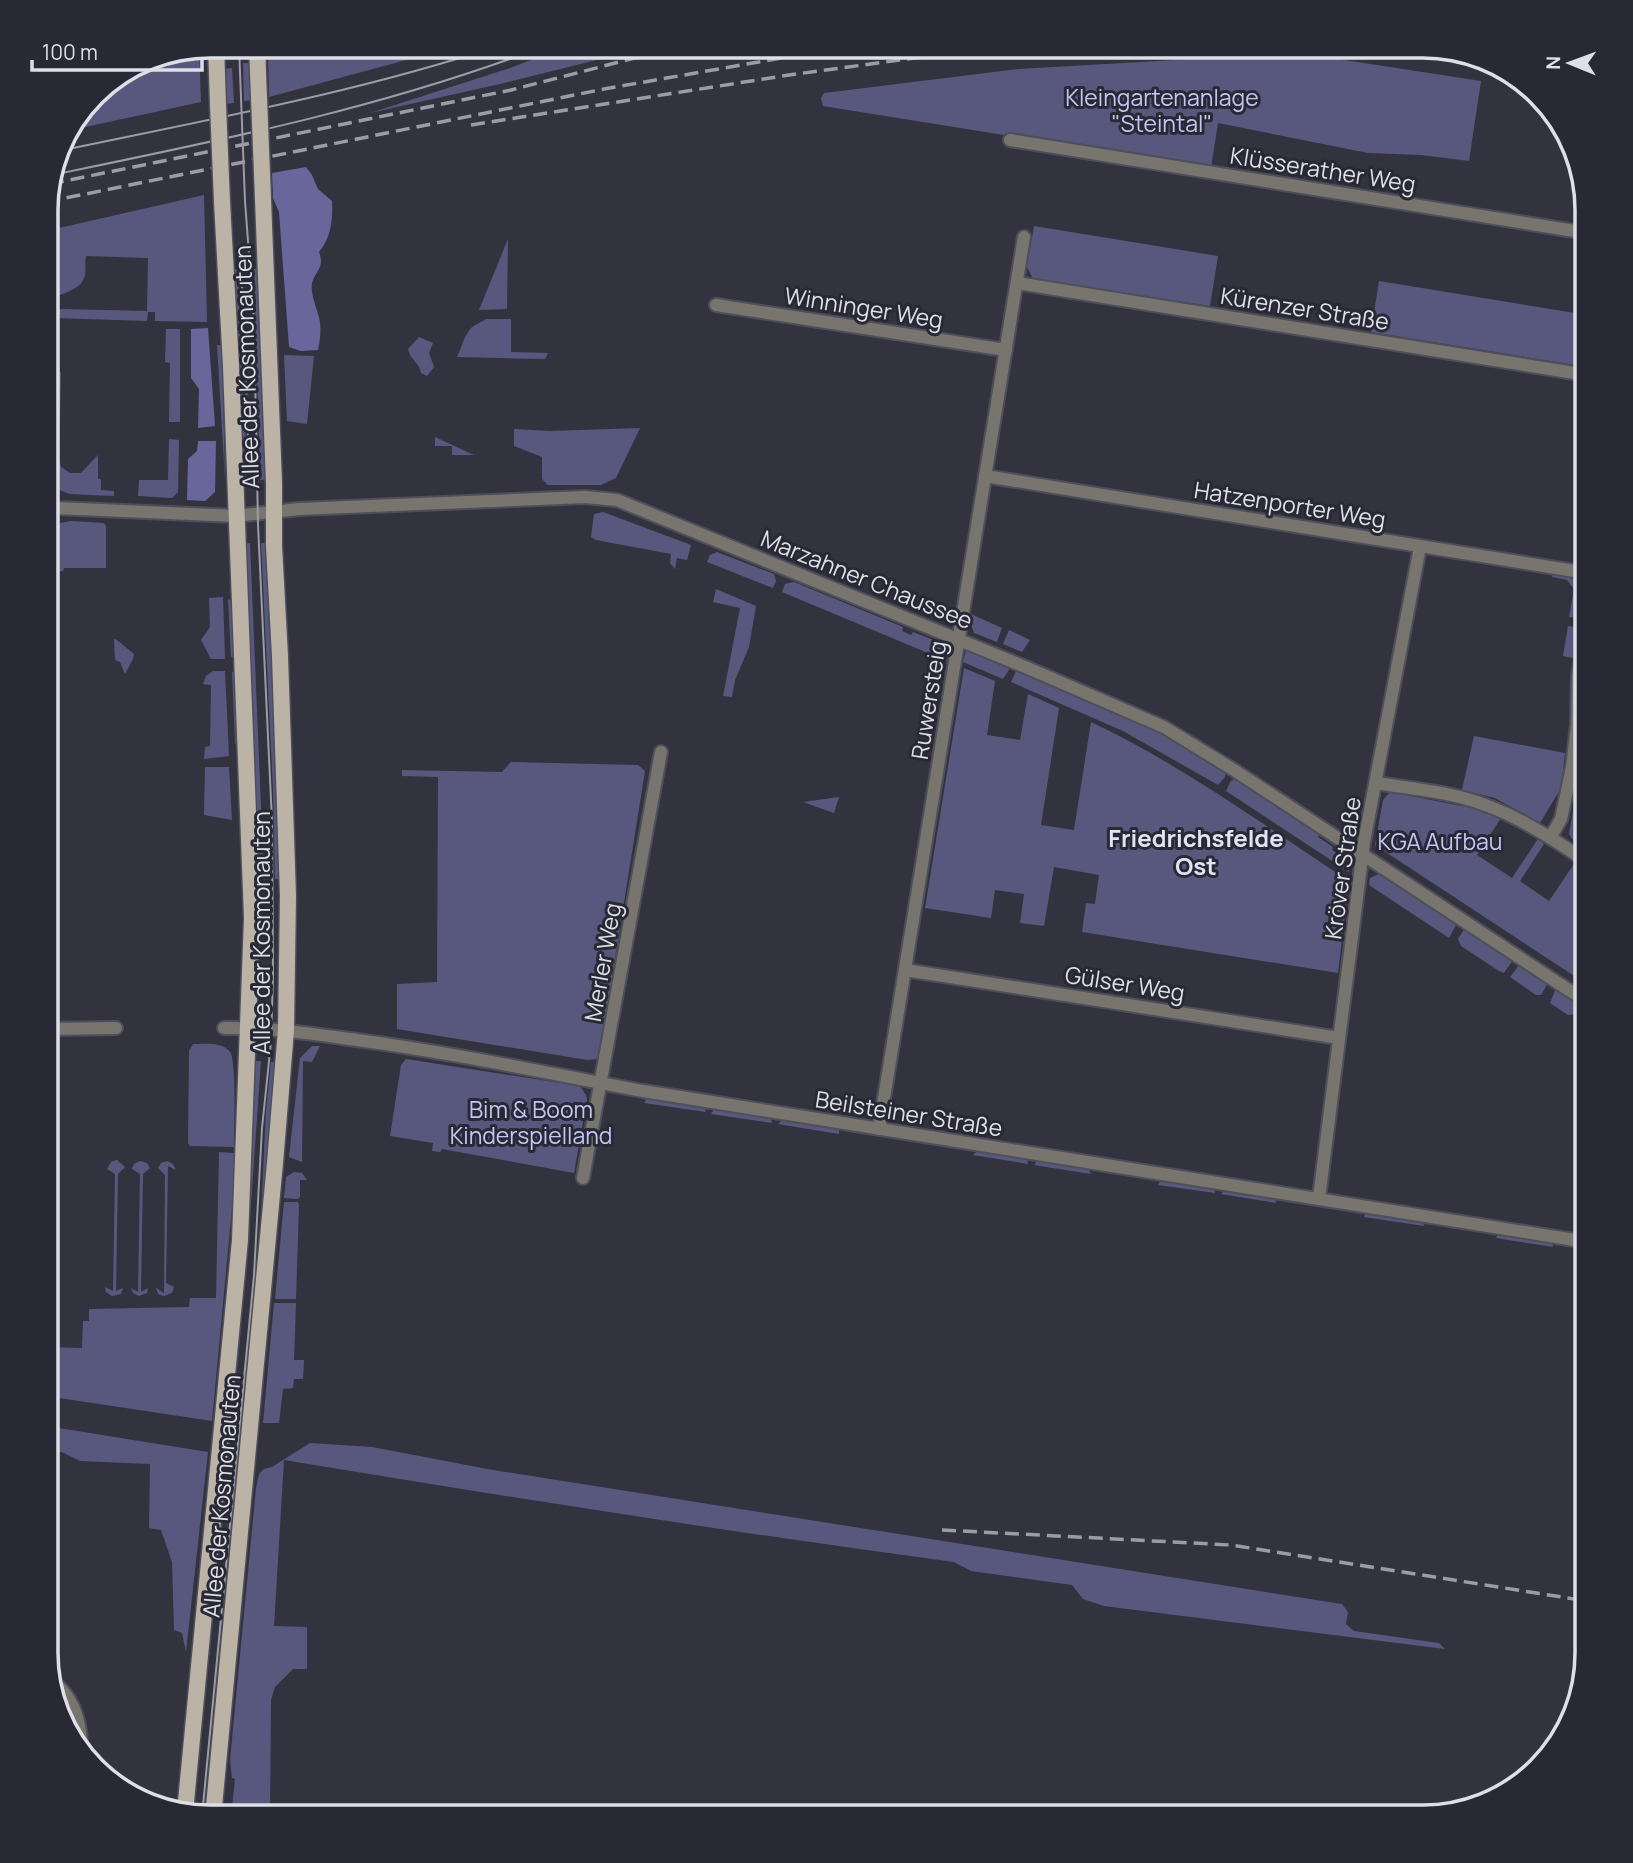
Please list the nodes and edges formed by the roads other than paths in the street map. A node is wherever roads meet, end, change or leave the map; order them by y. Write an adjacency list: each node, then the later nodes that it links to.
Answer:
1 (217, 58): 13 (main road, Allee der Kosmonauten, bridge)
2 (258, 58): 12 (main road, Allee der Kosmonauten, bridge)
3 (1010, 140): 4 (street, Klüsserather Weg)
4 (1575, 231)
5 (1024, 237): 6 (street, Ruwersteig)
6 (1017, 283): 8 (street, Ruwersteig); 9 (street, Kürenzer Straße)
7 (716, 305): 8 (street, Winninger Weg)
8 (1006, 350): 10 (street, Ruwersteig)
9 (1575, 373)
10 (985, 476): 14 (street, Hatzenporter Weg); 16 (street, Ruwersteig)
11 (58, 508): 13 (street, Marzahner Chaussee)
12 (273, 512): 13 (street, Marzahner Chaussee); 16 (street, Marzahner Chaussee); 31 (main road, Allee der Kosmonauten)
13 (235, 516): 29 (main road, Allee der Kosmonauten)
14 (1420, 547): 15 (street, Hatzenporter Weg); 21 (street, Kröver Straße)
15 (1575, 571)
16 (959, 639): 23 (street, Marzahner Chaussee); 25 (street, Ruwersteig)
17 (1575, 742): 19 (street)
18 (661, 752): 33 (street, Merler Weg)
19 (1572, 767): 20 (street); 22 (street)
20 (1575, 767)
21 (1376, 783): 22 (street); 23 (street, Kröver Straße)
22 (1550, 838): 24 (street)
23 (1363, 853): 26 (street, Marzahner Chaussee); 32 (street, Kröver Straße)
24 (1575, 854)
25 (905, 970): 32 (street, Gülser Weg); 34 (street, Ruwersteig)
26 (1575, 994)
27 (116, 1028): 30 (street)
28 (224, 1028): 29 (street, Beilsteiner Straße)
29 (248, 1028): 31 (street, Beilsteiner Straße); 40 (main road, Allee der Kosmonauten)
30 (58, 1029)
31 (286, 1030): 33 (street, Beilsteiner Straße); 41 (main road, Allee der Kosmonauten)
32 (1339, 1038): 36 (street, Kröver Straße)
33 (602, 1082): 34 (street, Beilsteiner Straße); 35 (street, Merler Weg)
34 (879, 1129): 36 (street, Beilsteiner Straße)
35 (583, 1178)
36 (1319, 1198): 37 (street, Beilsteiner Straße)
37 (1575, 1240)
38 (62, 1690): 39 (street)
39 (79, 1731)
40 (186, 1803)
41 (214, 1805)

